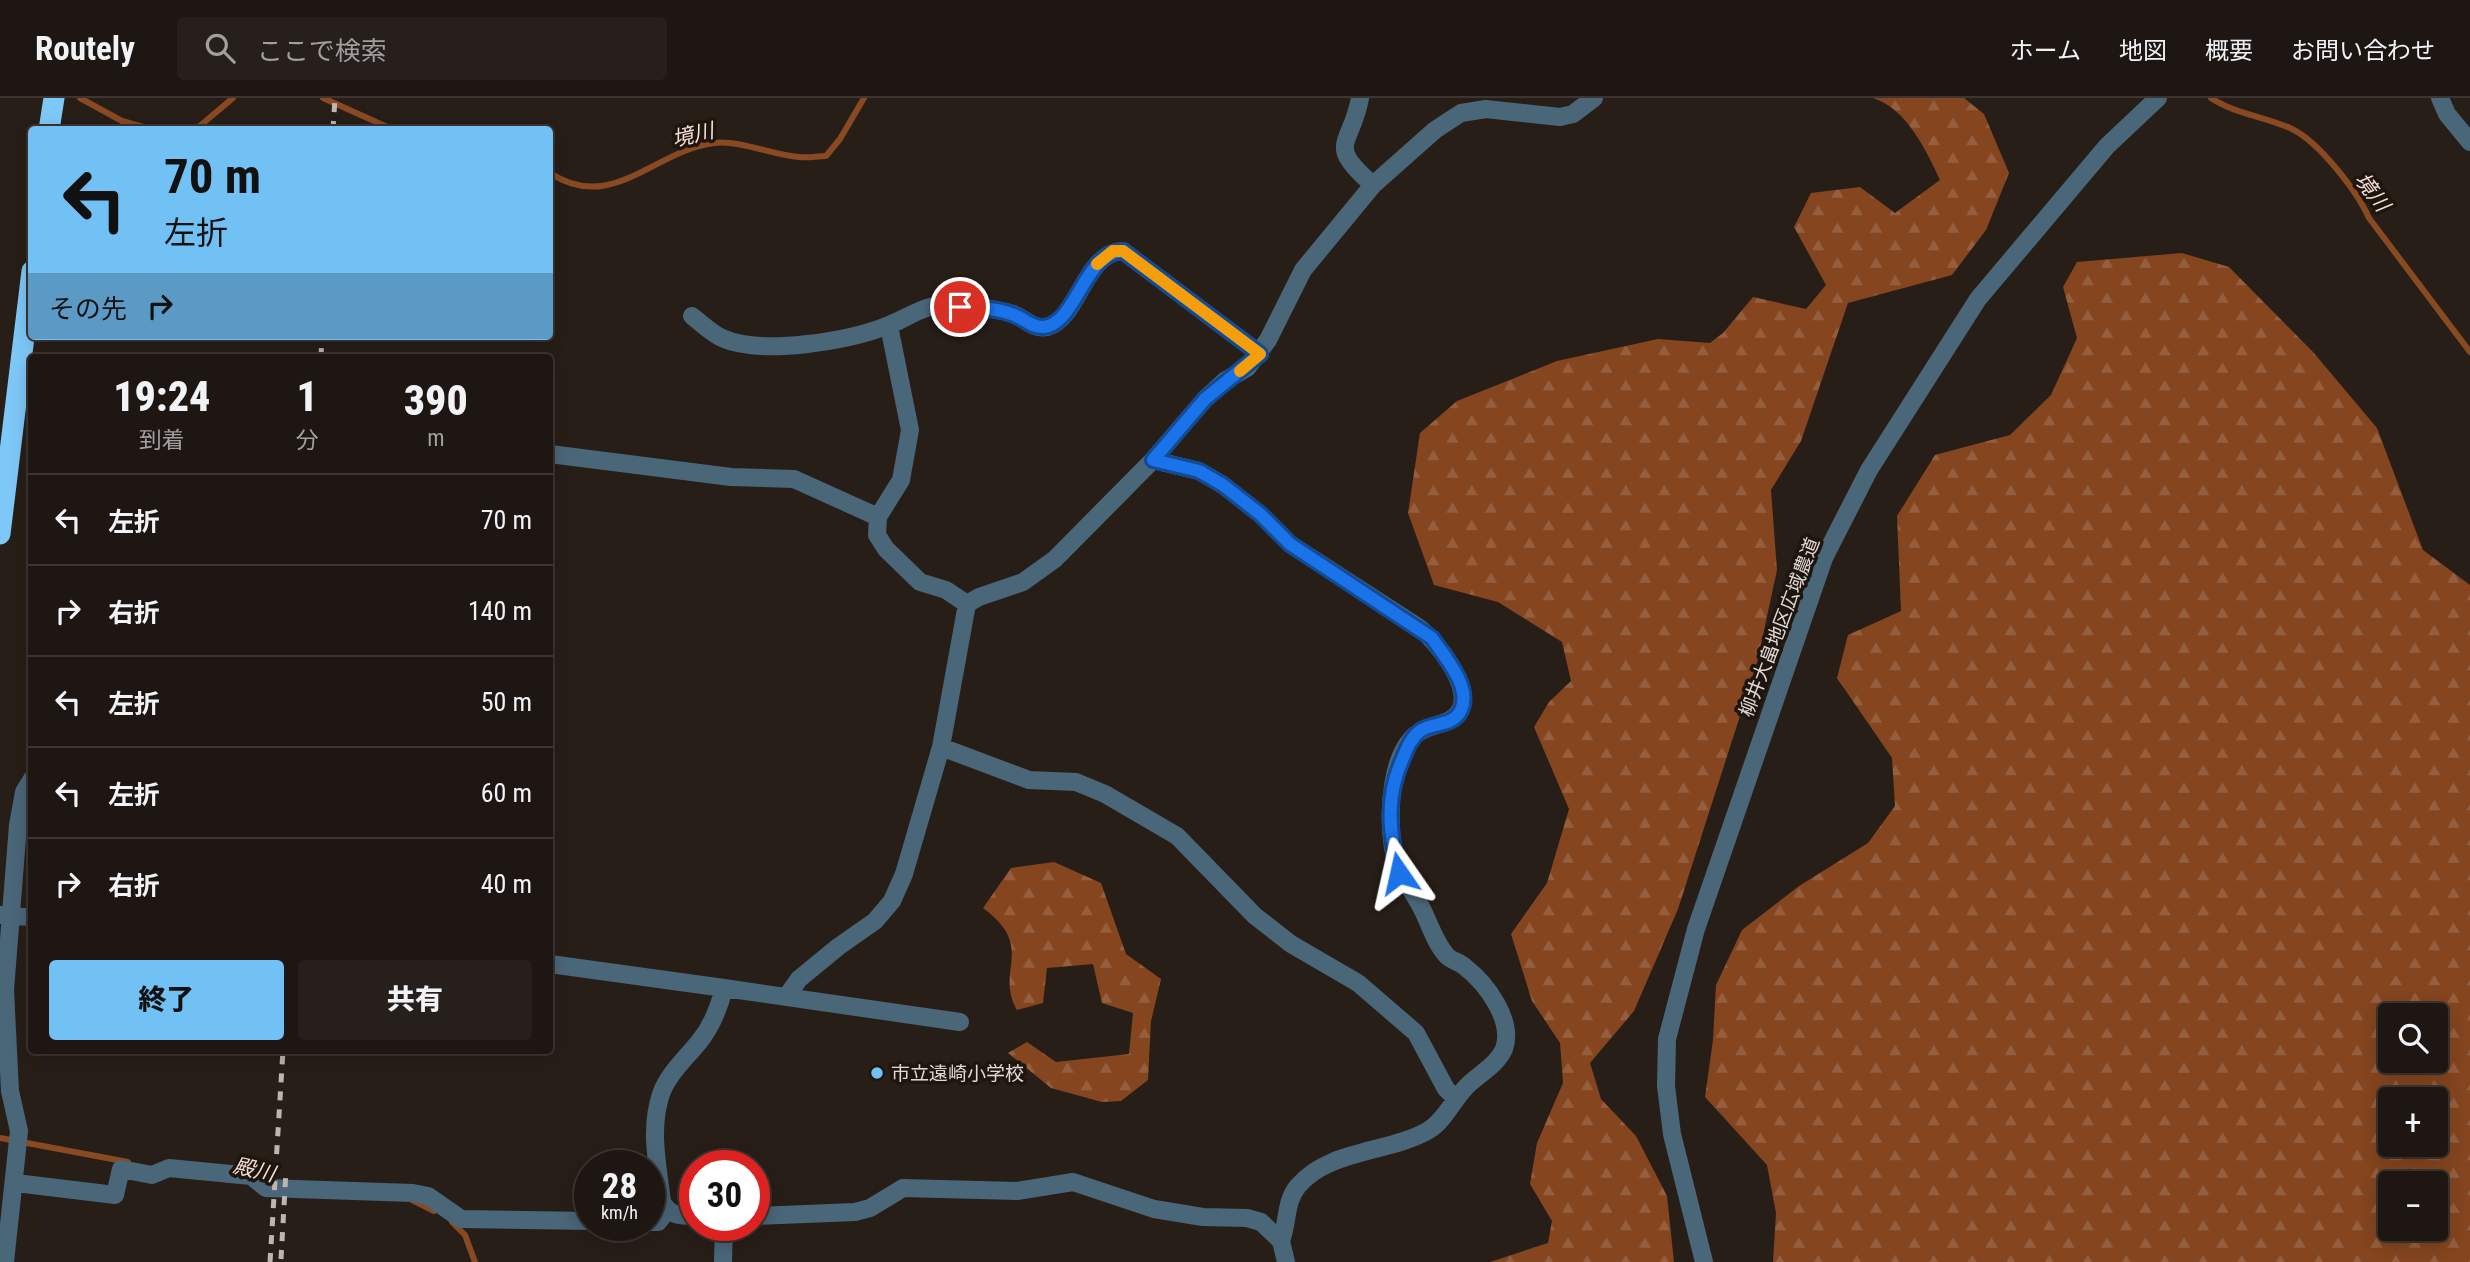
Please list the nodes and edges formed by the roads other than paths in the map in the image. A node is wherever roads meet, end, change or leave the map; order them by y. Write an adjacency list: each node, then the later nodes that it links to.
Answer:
1 (54, 98): 6 (highway)
2 (1360, 98): 8 (street)
3 (1594, 98): 8 (street)
4 (2158, 98): 37 (street, 柳井大畠地区広域農道)
5 (2440, 98): 7 (street)
6 (50, 126)
7 (2470, 142)
8 (1373, 185): 12 (street)
9 (692, 316): 10 (street)
10 (889, 326): 12 (street); 15 (street)
11 (27, 354): 16 (highway)
12 (1260, 354): 14 (street)
13 (553, 454): 15 (street)
14 (1153, 460): 17 (street); 26 (street)
15 (878, 517): 17 (street)
16 (0, 534)
17 (967, 604): 18 (street)
18 (941, 747): 24 (street); 26 (street)
19 (28, 786): 20 (street)
20 (5, 915): 21 (street); 27 (street)
21 (28, 917)
22 (553, 964): 23 (street)
23 (724, 988): 24 (street); 28 (street)
24 (787, 996): 25 (street)
25 (960, 1022)
26 (1455, 1099): 33 (street)
27 (16, 1183): 31 (street); 34 (street)
28 (667, 1211): 30 (street)
29 (770, 1215): 33 (street)
30 (679, 1216)
31 (574, 1221)
32 (724, 1241): 35 (street)
33 (1281, 1241): 36 (street)
34 (5, 1262)
35 (723, 1262)
36 (1286, 1262)
37 (1704, 1262)

